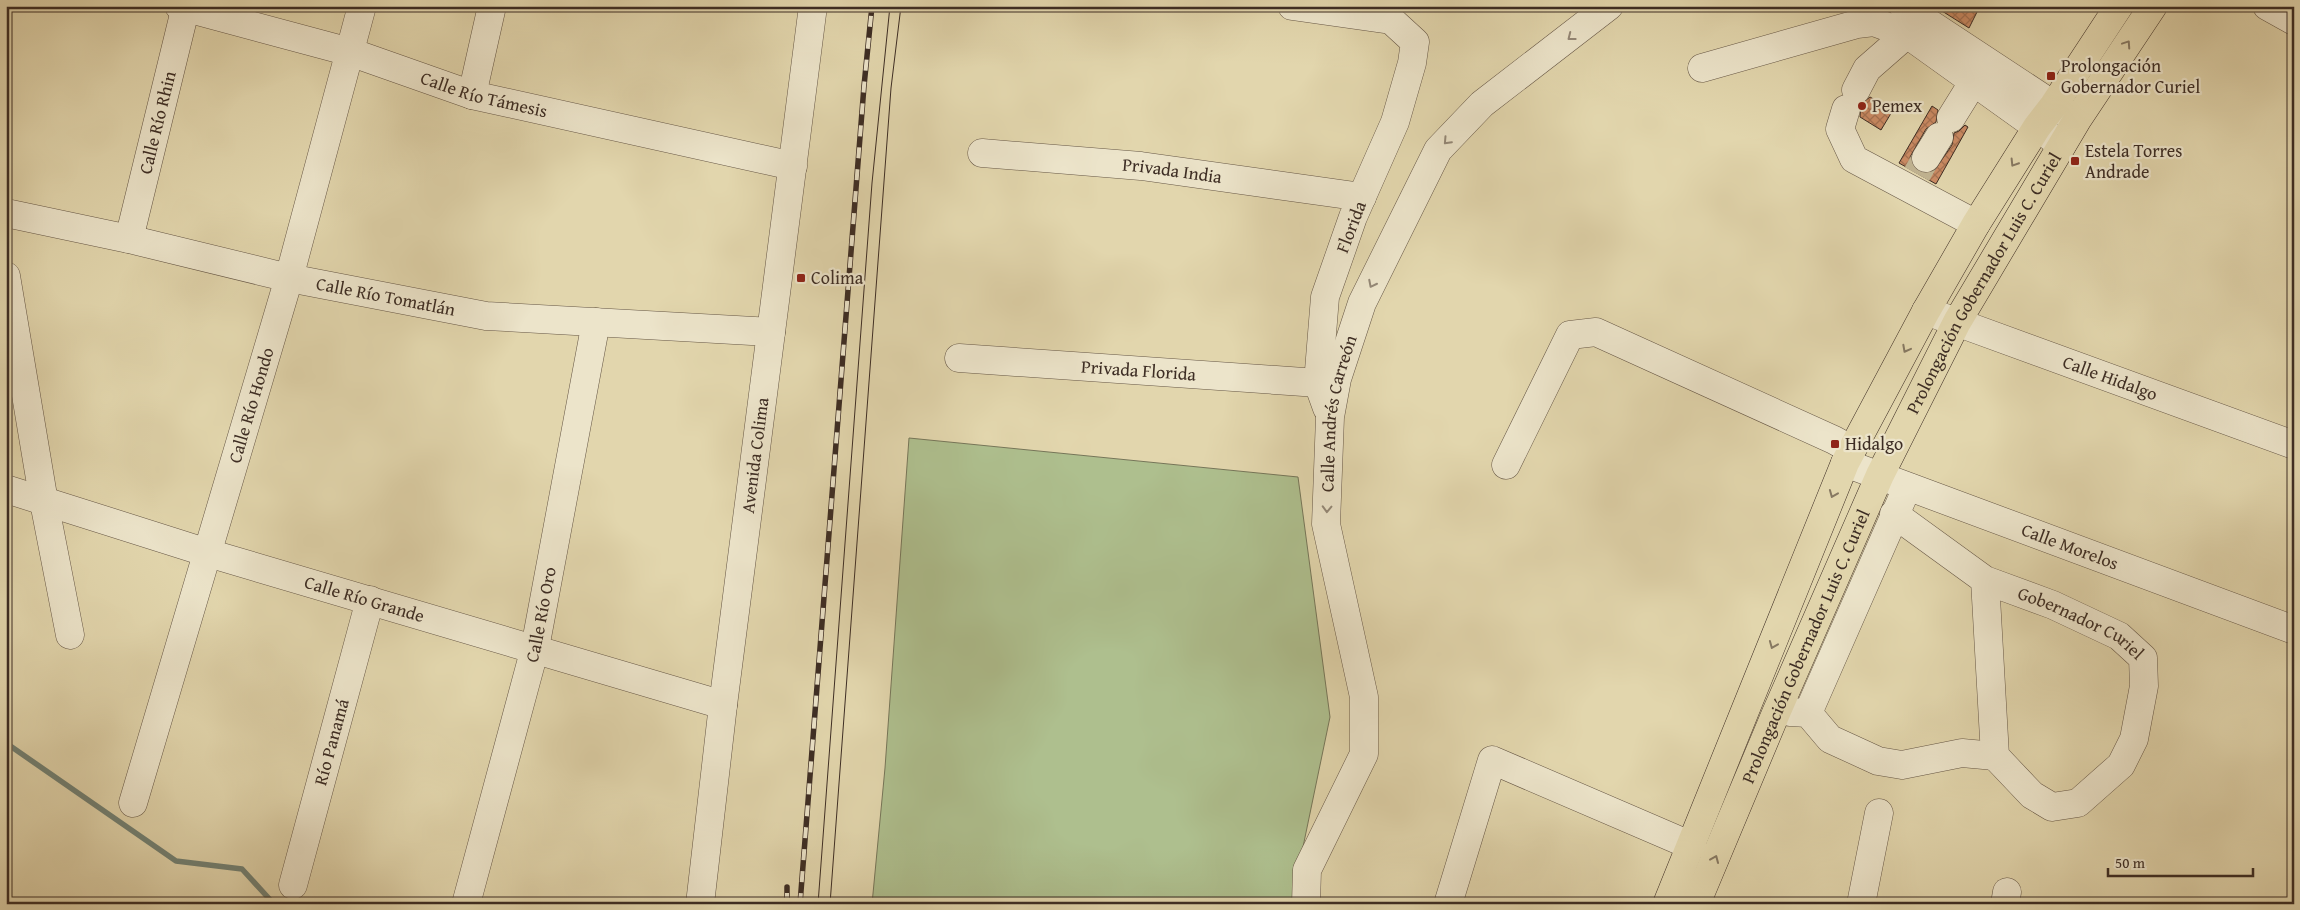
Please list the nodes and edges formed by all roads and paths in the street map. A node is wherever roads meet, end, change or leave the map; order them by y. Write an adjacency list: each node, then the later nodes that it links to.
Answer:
1 (362, 6): 13 (street, Calle Río Hondo)
2 (492, 6): 16 (street)
3 (813, 6): 23 (street, Avenida Colima)
4 (1292, 6): 24 (street, Florida)
5 (1609, 6): 37 (street, Calle Andrés Carreón, one-way to 37)
6 (1903, 6): 17 (street)
7 (2119, 6): 17 (main road, Prolongación Gobernador Luis C. Curiel)
8 (2153, 6): 18 (main road, Prolongación Gobernador Luis C. Curiel, one-way to 8)
9 (2267, 6): 11 (street)
10 (184, 7): 13 (street, Calle Río Támesis); 27 (street, Calle Río Rhin)
11 (2294, 22)
12 (1906, 34): 14 (street); 15 (street); 22 (street)
13 (350, 52): 16 (street, Calle Río Támesis); 29 (street, Calle Río Hondo)
14 (1702, 68)
15 (1974, 81): 19 (street); 22 (street)
16 (472, 95): 23 (street, Calle Río Támesis)
17 (2054, 104): 18 (street); 19 (main road, Prolongación Gobernador Luis C. Curiel)
18 (2077, 120): 20 (main road, Prolongación Gobernador Luis C. Curiel)
19 (2037, 127): 20 (street); 26 (main road, Prolongación Gobernador Luis C. Curiel, one-way to 26)
20 (2062, 145): 32 (main road, Prolongación Gobernador Luis C. Curiel)
21 (982, 153): 24 (street, Privada India)
22 (1928, 155): 26 (street)
23 (793, 166): 33 (street, Avenida Colima)
24 (1362, 197): 36 (street, Florida)
25 (6, 213): 27 (street, Calle Río Tomatlán)
26 (1976, 224): 30 (main road, Prolongación Gobernador Luis C. Curiel)
27 (129, 238): 29 (street, Calle Río Tomatlán)
28 (6, 276): 34 (street)
29 (289, 278): 31 (street, Calle Río Tomatlán); 46 (street, Calle Río Hondo)
30 (1926, 310): 32 (street, Calle Hidalgo); 39 (main road, Prolongación Gobernador Luis C. Curiel, one-way to 39)
31 (596, 322): 33 (street, Calle Río Tomatlán); 51 (street, Calle Río Oro)
32 (1958, 322): 38 (street, Calle Hidalgo); 41 (main road, Prolongación Gobernador Luis C. Curiel)
33 (771, 332): 52 (street, Avenida Colima)
34 (13, 348): 44 (street)
35 (959, 358): 36 (street, Privada Florida)
36 (1318, 382): 37 (street, Florida)
37 (1330, 417): 62 (street, Calle Andrés Carreón, one-way to 62)
38 (2293, 443)
39 (1849, 457): 40 (street, Calle Morelos); 41 (street, Calle Morelos); 58 (main road, Prolongación Gobernador Luis C. Curiel, one-way to 58)
40 (1506, 464)
41 (1880, 475): 42 (street, Calle Morelos); 53 (main road, Prolongación Gobernador Luis C. Curiel)
42 (1908, 485): 45 (street); 49 (street, Calle Morelos)
43 (6, 490): 44 (street, Calle Río Grande)
44 (44, 502): 46 (street, Calle Río Grande); 50 (street)
45 (1894, 514): 47 (street, Gobernador Curiel); 54 (street)
46 (208, 553): 48 (street, Calle Río Grande); 56 (street, Calle Río Hondo)
47 (1986, 580): 55 (street, Gobernador Curiel); 55 (street, Gobernador Curiel)
48 (370, 600): 51 (street, Calle Río Grande); 59 (street, Río Panamá)
49 (2294, 630)
50 (70, 635)
51 (535, 648): 52 (street, Calle Río Grande); 60 (street, Calle Río Oro)
52 (723, 705): 61 (street, Avenida Colima)
53 (1776, 712): 54 (street); 65 (main road, Prolongación Gobernador Luis C. Curiel, one-way to 53)
54 (1808, 713): 55 (street)
55 (1995, 756)
56 (133, 803)
57 (1879, 813): 66 (street)
58 (1692, 846): 63 (street); 64 (main road, Prolongación Gobernador Luis C. Curiel)
59 (293, 885)
60 (466, 904)
61 (700, 904)
62 (1306, 904)
63 (1448, 904)
64 (1667, 904)
65 (1696, 904)
66 (1861, 904)

